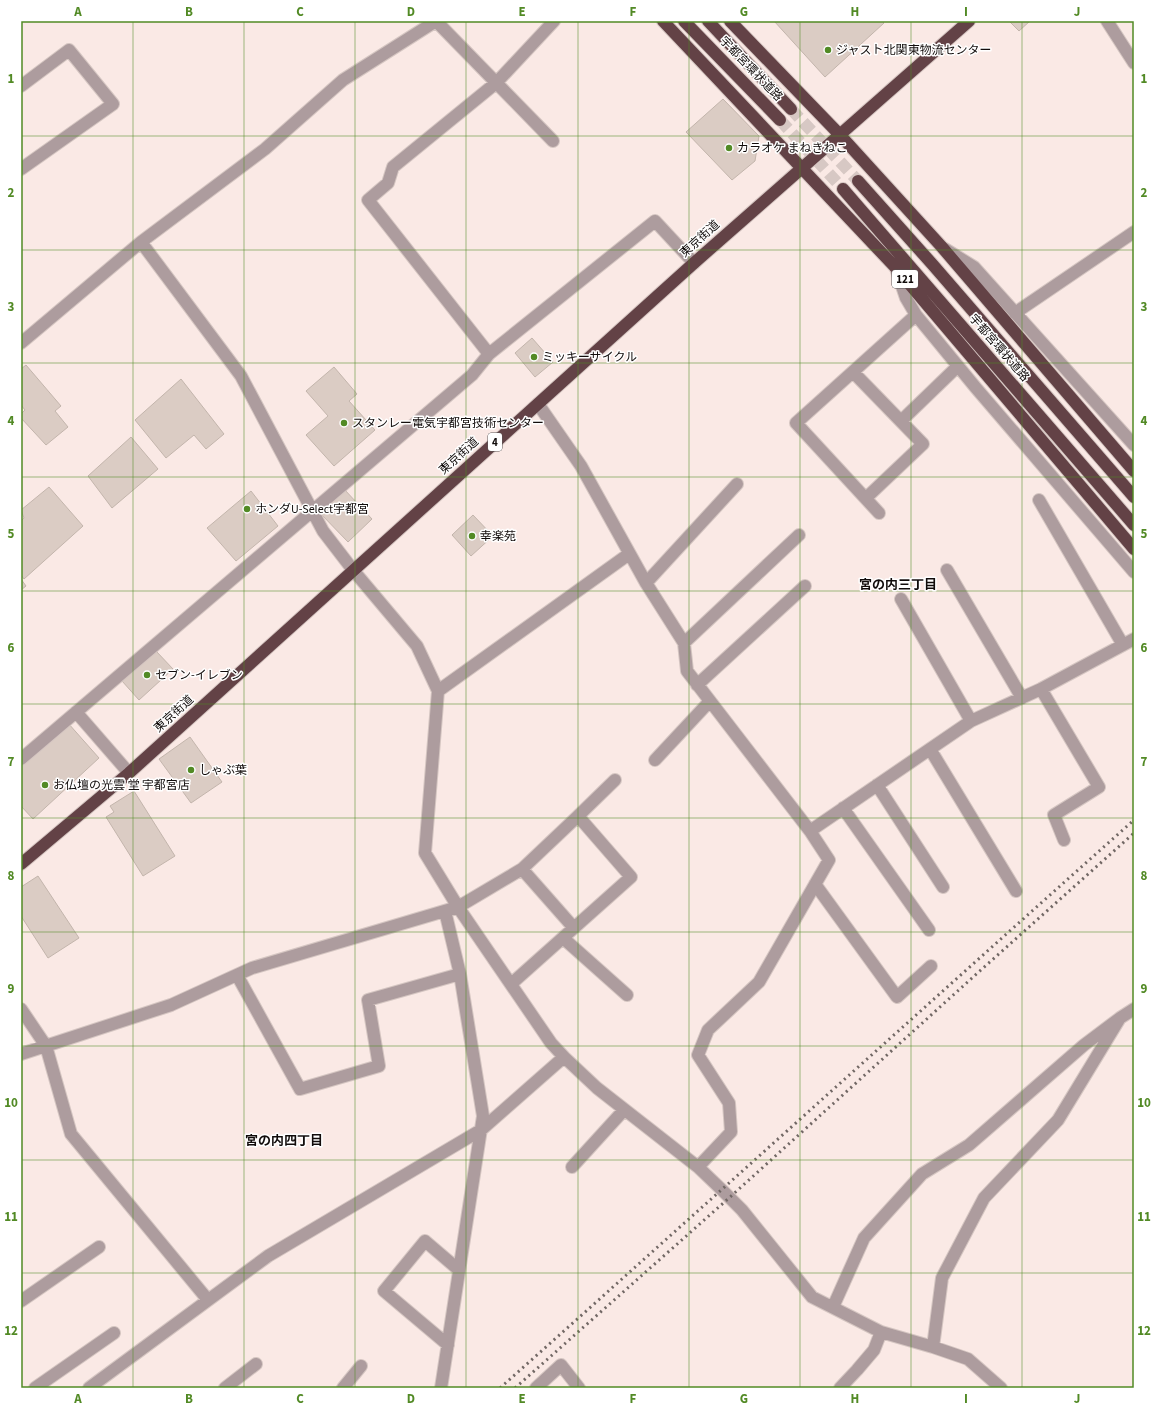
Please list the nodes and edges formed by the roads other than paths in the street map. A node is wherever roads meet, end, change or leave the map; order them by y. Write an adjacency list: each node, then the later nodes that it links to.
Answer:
1 (436, 21): 10 (street); 21 (street)
2 (554, 21): 10 (street)
3 (663, 21): 16 (highway, 121)
4 (684, 21): 13 (highway, 宇都宮環状道路)
5 (708, 21): 12 (highway, 宇都宮環状道路)
6 (730, 21): 14 (highway)
7 (969, 21): 14 (highway, 東京街道 / 4)
8 (1107, 21): 9 (street)
9 (1134, 62)
10 (496, 84): 15 (street); 28 (street)
11 (21, 86): 17 (street)
12 (792, 109)
13 (780, 120)
14 (840, 135): 16 (highway, 東京街道 / 4); 22 (highway)
15 (554, 141)
16 (802, 167): 23 (highway, 東京街道 / 4); 24 (highway, 121)
17 (21, 170)
18 (858, 181): 36 (highway, 宇都宮環状道路 / 121)
19 (843, 189): 41 (highway, 宇都宮環状道路 / 121)
20 (1134, 232): 25 (street)
21 (141, 242): 27 (street); 39 (street)
22 (941, 246): 25 (street); 34 (highway)
23 (694, 262): 28 (street); 31 (highway, 東京街道 / 4)
24 (896, 268): 26 (street); 43 (highway, 121)
25 (1015, 313): 33 (street)
26 (916, 315): 29 (street); 30 (street)
27 (21, 343)
28 (489, 354): 39 (street)
29 (958, 366): 32 (street); 47 (street)
30 (853, 372): 32 (street); 37 (street)
31 (538, 404): 44 (street); 45 (highway, 東京街道 / 4)
32 (901, 421): 37 (street)
33 (1134, 445)
34 (1134, 472)
35 (737, 484): 48 (street)
36 (1134, 497)
37 (866, 498): 40 (street)
38 (1039, 500): 51 (street)
39 (312, 511): 45 (street); 58 (street)
40 (879, 513)
41 (1134, 525)
42 (800, 535): 52 (street)
43 (1134, 549)
44 (629, 554): 48 (street); 55 (street)
45 (353, 570): 55 (street); 63 (highway, 東京街道 / 4)
46 (947, 570): 56 (street)
47 (1134, 572)
48 (646, 583): 52 (street)
49 (805, 586): 53 (street)
50 (901, 599): 59 (street)
51 (1129, 642): 54 (street)
52 (684, 643): 53 (street)
53 (698, 685): 57 (street)
54 (1042, 689): 56 (street); 69 (street)
55 (438, 691): 75 (street)
56 (1022, 698): 59 (street)
57 (710, 701): 62 (street); 68 (street)
58 (76, 712): 61 (street); 63 (street)
59 (971, 721): 60 (street)
60 (930, 749): 65 (street); 74 (street)
61 (21, 759)
62 (655, 760)
63 (129, 773): 70 (highway, 東京街道 / 4)
64 (615, 780): 67 (street)
65 (877, 784): 66 (street); 73 (street)
66 (843, 808): 68 (street); 78 (street)
67 (578, 816): 71 (street); 77 (street)
68 (810, 830): 72 (street)
69 (1064, 840)
70 (21, 864)
71 (522, 869): 75 (street); 77 (street)
72 (815, 884): 80 (street); 94 (street)
73 (943, 887)
74 (1016, 891)
75 (458, 907): 76 (street); 83 (street)
76 (445, 911): 81 (street); 82 (street)
77 (574, 928): 79 (street)
78 (929, 930)
79 (563, 938): 83 (street); 84 (street)
80 (931, 966)
81 (460, 974): 82 (street); 92 (street)
82 (237, 975): 88 (street)
83 (511, 984): 90 (street)
84 (627, 995)
85 (21, 1009): 88 (street)
86 (1134, 1009): 87 (street)
87 (1120, 1018): 99 (street); 103 (street)
88 (46, 1046): 89 (street); 97 (street)
89 (21, 1054)
90 (564, 1057): 91 (street); 92 (street)
91 (624, 1110): 93 (street); 94 (street)
92 (481, 1130): 96 (street); 97 (street)
93 (572, 1167)
94 (698, 1167): 99 (street)
95 (99, 1247): 98 (street)
96 (459, 1270): 102 (street); 102 (street)
97 (208, 1300): 107 (street)
98 (21, 1301)
99 (833, 1307): 100 (street)
100 (881, 1332): 103 (street); 113 (street)
101 (114, 1333): 106 (street)
102 (448, 1345): 110 (street)
103 (933, 1347): 114 (street)
104 (256, 1364): 108 (street)
105 (361, 1366): 109 (street)
106 (35, 1388)
107 (89, 1388)
108 (225, 1388)
109 (343, 1388)
110 (441, 1388)
111 (536, 1388): 112 (street)
112 (579, 1388)
113 (840, 1388)
114 (1001, 1388)

